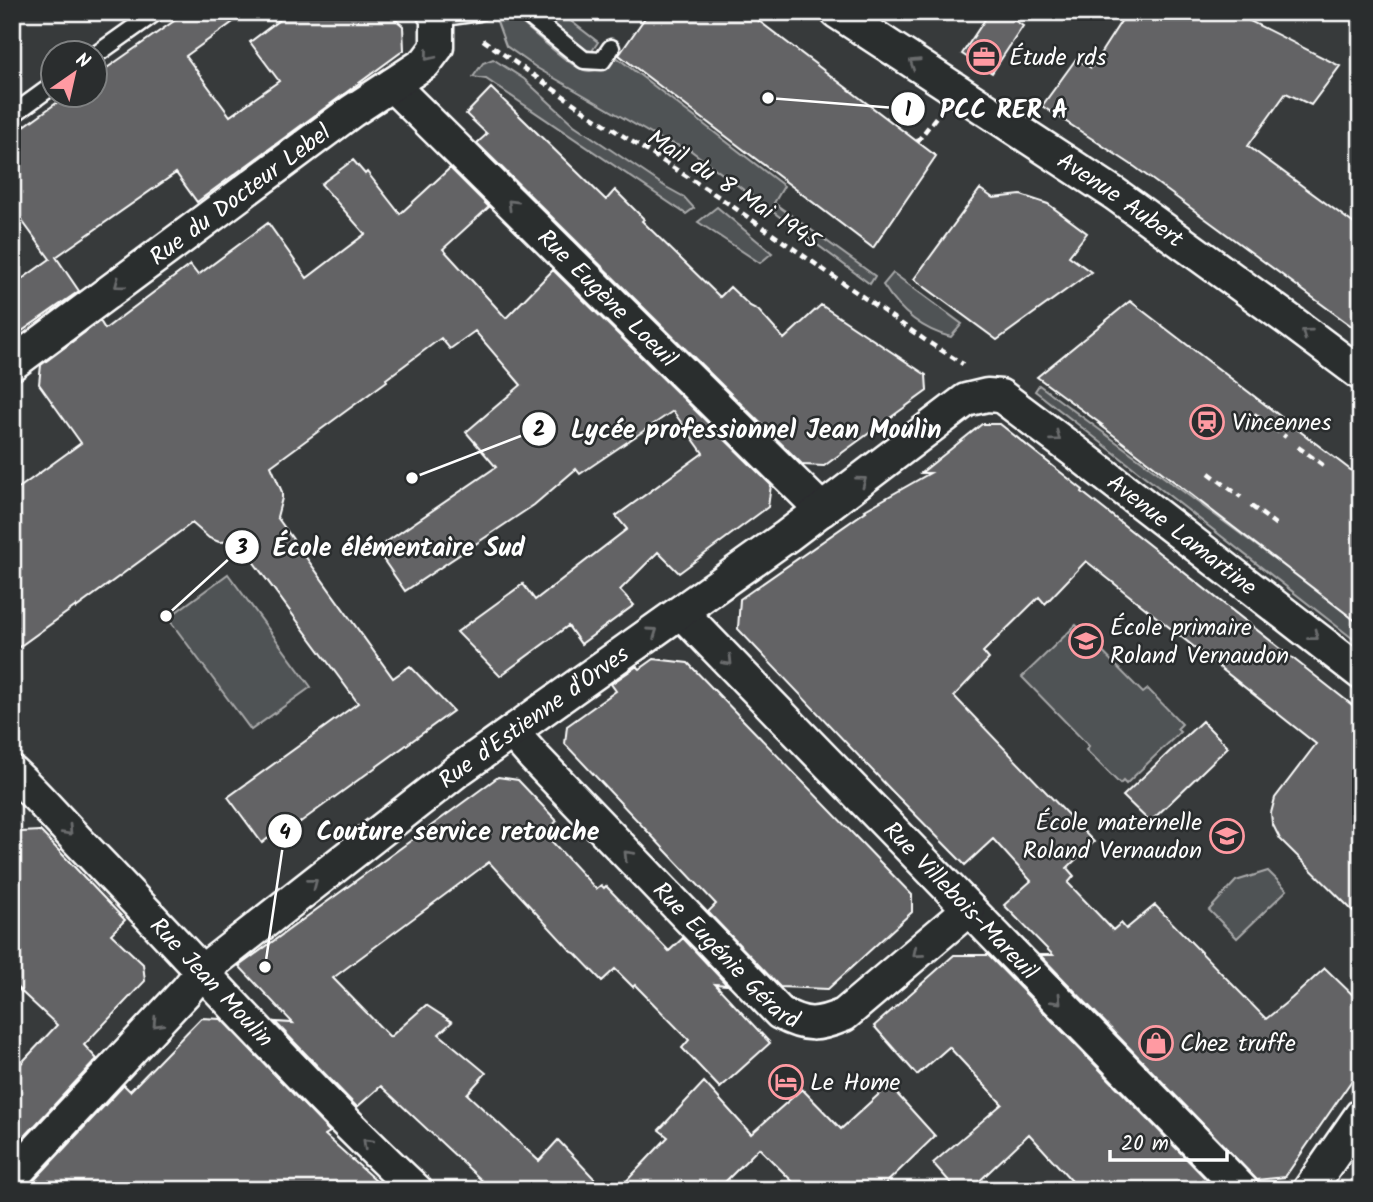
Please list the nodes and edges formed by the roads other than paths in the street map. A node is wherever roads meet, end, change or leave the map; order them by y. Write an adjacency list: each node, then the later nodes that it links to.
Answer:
1 (156, 12): 6 (lane)
2 (479, 12): 5 (lane)
3 (524, 12): 7 (lane)
4 (837, 12): 12 (street, Avenue Aubert, one-way to 4)
5 (435, 15): 8 (street, Rue du Docteur Lebel, one-way to 8)
6 (108, 46)
7 (611, 48)
8 (392, 85): 11 (street, Rue du Docteur Lebel, one-way to 11); 14 (street, Rue Eugène Loeuil, one-way to 8)
9 (38, 96): 10 (lane)
10 (12, 115)
11 (12, 364)
12 (1361, 374)
13 (1001, 396): 14 (street, Rue d'Estienne d'Orves, one-way to 13); 16 (street, Avenue Lamartine, one-way to 16)
14 (822, 510): 15 (street, Rue d'Estienne d'Orves)
15 (681, 612): 17 (street, Rue d'Estienne d'Orves, one-way to 15); 19 (street, Rue Villebois-Mareuil, one-way to 19)
16 (1361, 673)
17 (512, 732): 19 (street, Rue Eugénie Gérard, one-way to 17); 20 (street, Rue d'Estienne d'Orves, one-way to 17)
18 (15, 781): 20 (street, Rue Jean Moulin, one-way to 20)
19 (969, 909): 24 (street, Rue Villebois-Mareuil, one-way to 24)
20 (202, 971): 22 (street, Rue d'Estienne d'Orves, one-way to 22); 23 (street, Rue Jean Moulin, one-way to 20)
21 (1359, 1123): 25 (street)
22 (12, 1177)
23 (416, 1190)
24 (1242, 1190)
25 (1309, 1190)

